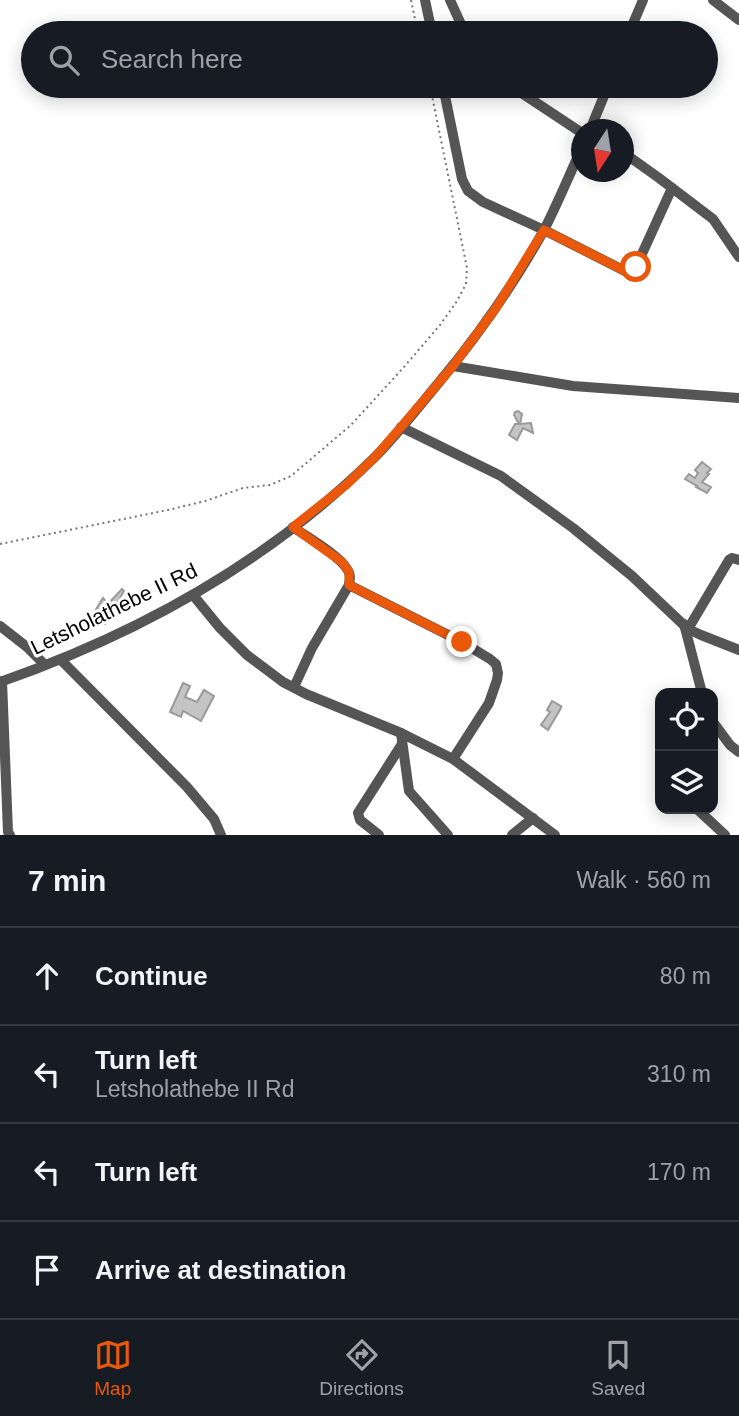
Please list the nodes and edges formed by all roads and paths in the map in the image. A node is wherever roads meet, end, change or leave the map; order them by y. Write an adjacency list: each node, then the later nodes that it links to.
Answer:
1 (411, 0): 7 (path)
2 (425, 0): 8 (street)
3 (450, 0): 9 (street)
4 (643, 0): 10 (street)
5 (713, 0): 6 (street)
6 (739, 20)
7 (415, 21)
8 (429, 21)
9 (460, 21)
10 (634, 21)
11 (432, 98): 26 (path)
12 (445, 98): 20 (street)
13 (529, 98): 16 (street)
14 (603, 98): 15 (street)
15 (594, 119)
16 (571, 126)
17 (634, 160): 19 (street)
18 (571, 172): 20 (street, Letsholathebe II Rd)
19 (672, 188): 20 (street); 21 (street)
20 (544, 230): 22 (street, Letsholathebe II Rd)
21 (739, 257)
22 (453, 366): 23 (street); 24 (street, Letsholathebe II Rd)
23 (739, 398)
24 (401, 427): 25 (street, Letsholathebe II Rd); 31 (street)
25 (293, 527): 28 (street); 29 (street, Letsholathebe II Rd)
26 (0, 544)
27 (739, 560): 31 (street)
28 (349, 585): 36 (street); 41 (street)
29 (193, 595): 33 (street, Letsholathebe II Rd); 36 (street)
30 (0, 626): 34 (street)
31 (686, 626): 32 (street); 37 (street)
32 (739, 650)
33 (61, 660): 34 (street, Letsholathebe II Rd); 45 (street)
34 (45, 666): 35 (street, Letsholathebe II Rd)
35 (1, 682): 44 (street)
36 (294, 688): 39 (street)
37 (701, 688)
38 (718, 729): 40 (street)
39 (402, 738): 41 (street); 46 (street); 47 (street)
40 (739, 752)
41 (453, 759): 43 (street)
42 (702, 814): 50 (street)
43 (533, 818): 48 (street); 49 (street)
44 (10, 835)
45 (221, 835)
46 (379, 835)
47 (448, 835)
48 (512, 835)
49 (555, 835)
50 (725, 835)

